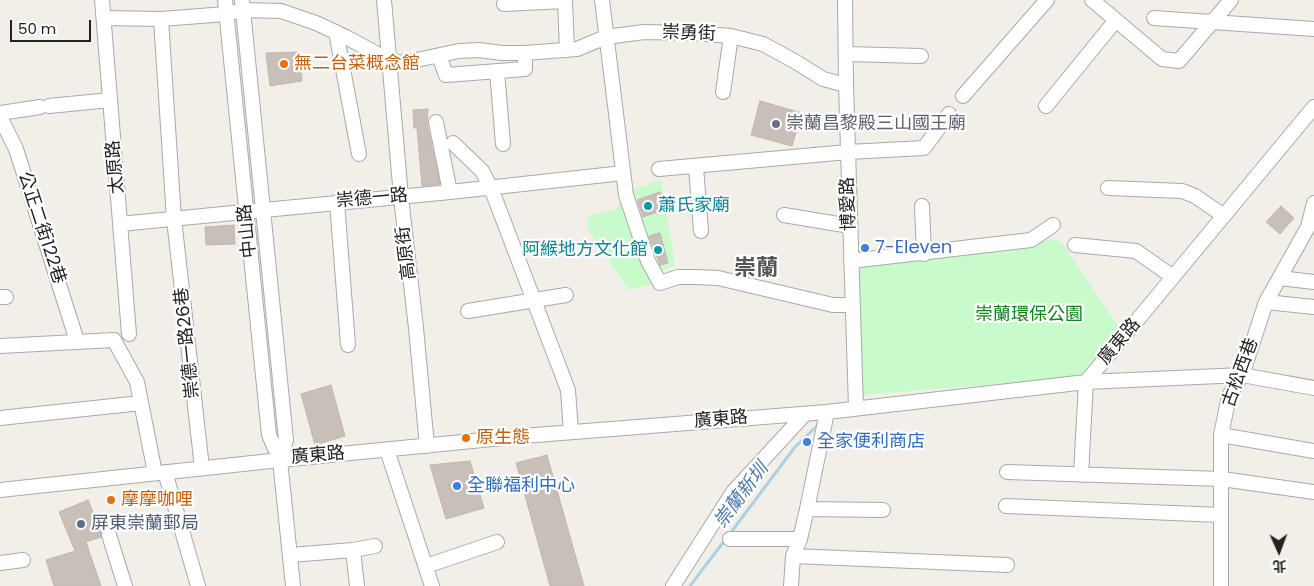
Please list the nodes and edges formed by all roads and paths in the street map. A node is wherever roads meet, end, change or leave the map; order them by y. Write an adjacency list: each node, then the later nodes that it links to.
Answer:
1 (102, 0): 11 (street, 太原路)
2 (384, 0): 25 (street, 高原街)
3 (602, 0): 19 (street)
4 (845, 0): 22 (street, 博愛路)
5 (1047, 0): 29 (street)
6 (1092, 0): 14 (street)
7 (1231, 0): 15 (street)
8 (504, 4): 20 (street)
9 (242, 5): 10 (street); 17 (street); 51 (street, 中山路)
10 (225, 7): 13 (street); 52 (street, 中山路)
11 (104, 18): 13 (street); 30 (street, 太原路)
12 (1154, 18): 15 (street)
13 (160, 19): 55 (street, 崇德一路26巷)
14 (1116, 20): 15 (street); 31 (street)
15 (1211, 23): 16 (street)
16 (1314, 29)
17 (336, 32): 25 (street); 40 (street)
18 (731, 36): 19 (street, 崇勇街); 27 (street, 崇勇街); 28 (street)
19 (606, 37): 20 (street, 崇勇街); 43 (street)
20 (567, 50): 21 (street, 崇勇街)
21 (525, 53): 23 (street, 崇勇街); 26 (street)
22 (846, 54): 24 (street); 27 (street, 博愛路)
23 (439, 56): 25 (street, 崇勇街); 26 (street)
24 (922, 56)
25 (390, 61): 47 (street, 高原街)
26 (498, 71): 38 (street)
27 (846, 85): 39 (street, 博愛路)
28 (723, 92)
29 (963, 96)
30 (110, 100): 33 (street); 56 (street, 太原路)
31 (1046, 106)
32 (1314, 107): 54 (street, 廣東路)
33 (0, 113)
34 (949, 114): 39 (street)
35 (0, 117): 74 (street, 公正二街122巷)
36 (436, 122): 46 (street)
37 (453, 143): 44 (street)
38 (503, 144)
39 (848, 152): 41 (street); 58 (street, 博愛路)
40 (359, 154)
41 (696, 167): 42 (street); 60 (street)
42 (659, 169)
43 (623, 173): 44 (street, 崇德一路); 70 (street)
44 (491, 188): 46 (street, 崇德一路); 68 (street)
45 (1108, 188): 54 (street)
46 (450, 192): 47 (street, 崇德一路)
47 (401, 197): 48 (street, 崇德一路); 87 (street, 高原街)
48 (337, 202): 51 (street, 崇德一路); 75 (street)
49 (1314, 203): 59 (street, 古松西巷)
50 (922, 206): 62 (street)
51 (263, 210): 52 (street, 崇德一路); 90 (street, 中山路)
52 (246, 212): 55 (street, 崇德一路); 90 (street, 中山路)
53 (784, 216): 58 (street)
54 (1224, 216): 64 (street, 廣東路)
55 (174, 219): 56 (street, 崇德一路); 91 (street, 崇德一路26巷)
56 (120, 224): 73 (street, 太原路)
57 (1054, 225): 62 (street)
58 (850, 226): 63 (street, 博愛路)
59 (1311, 227): 65 (street, 古松西巷)
60 (701, 231)
61 (1076, 245): 64 (street)
62 (924, 254): 63 (street)
63 (851, 261): 70 (street, 博愛路)
64 (1173, 277): 78 (street, 廣東路)
65 (1280, 278): 66 (street); 69 (street, 古松西巷)
66 (1314, 282)
67 (566, 294): 68 (street)
68 (534, 300): 72 (street); 85 (street)
69 (1266, 302): 71 (street); 77 (street, 古松西巷)
70 (852, 305): 81 (street, 博愛路)
71 (1314, 307)
72 (468, 311)
73 (129, 334)
74 (77, 341): 76 (street); 80 (street)
75 (348, 345)
76 (0, 346)
77 (1242, 375): 78 (street); 79 (street); 86 (street, 古松西巷)
78 (1086, 382): 81 (street, 廣東路); 94 (street)
79 (1314, 388)
80 (141, 403): 84 (street); 93 (street)
81 (856, 408): 82 (street, 廣東路)
82 (827, 412): 83 (street, 廣東路); 99 (street)
83 (805, 414): 85 (street, 廣東路); 119 (street)
84 (0, 418)
85 (571, 432): 87 (street, 廣東路)
86 (1221, 435): 89 (street); 95 (street, 古松西巷)
87 (427, 446): 88 (street, 廣東路)
88 (387, 450): 90 (street, 廣東路); 113 (street)
89 (1314, 451)
90 (280, 460): 91 (street, 廣東路); 108 (street, 中山路)
91 (202, 468): 93 (street, 廣東路)
92 (1008, 472): 94 (street)
93 (160, 473): 96 (street, 廣東路); 115 (street)
94 (1081, 475): 95 (street)
95 (1222, 479): 97 (street); 101 (street, 古松西巷)
96 (0, 490)
97 (1314, 492)
98 (1006, 506): 101 (street)
99 (807, 509): 100 (street); 104 (street)
100 (882, 510)
101 (1220, 515): 121 (street, 古松西巷)
102 (109, 535): 114 (street)
103 (730, 539): 104 (street)
104 (800, 539): 109 (street)
105 (497, 542): 113 (street)
106 (375, 546): 107 (street)
107 (353, 550): 108 (street); 117 (street)
108 (290, 556): 116 (street, 中山路)
109 (793, 556): 112 (street); 120 (street)
110 (22, 560): 111 (street)
111 (0, 563)
112 (1007, 565)
113 (426, 566): 118 (street)
114 (125, 586)
115 (198, 586)
116 (293, 586)
117 (357, 586)
118 (432, 586)
119 (672, 586)
120 (791, 586)
121 (1221, 586)

